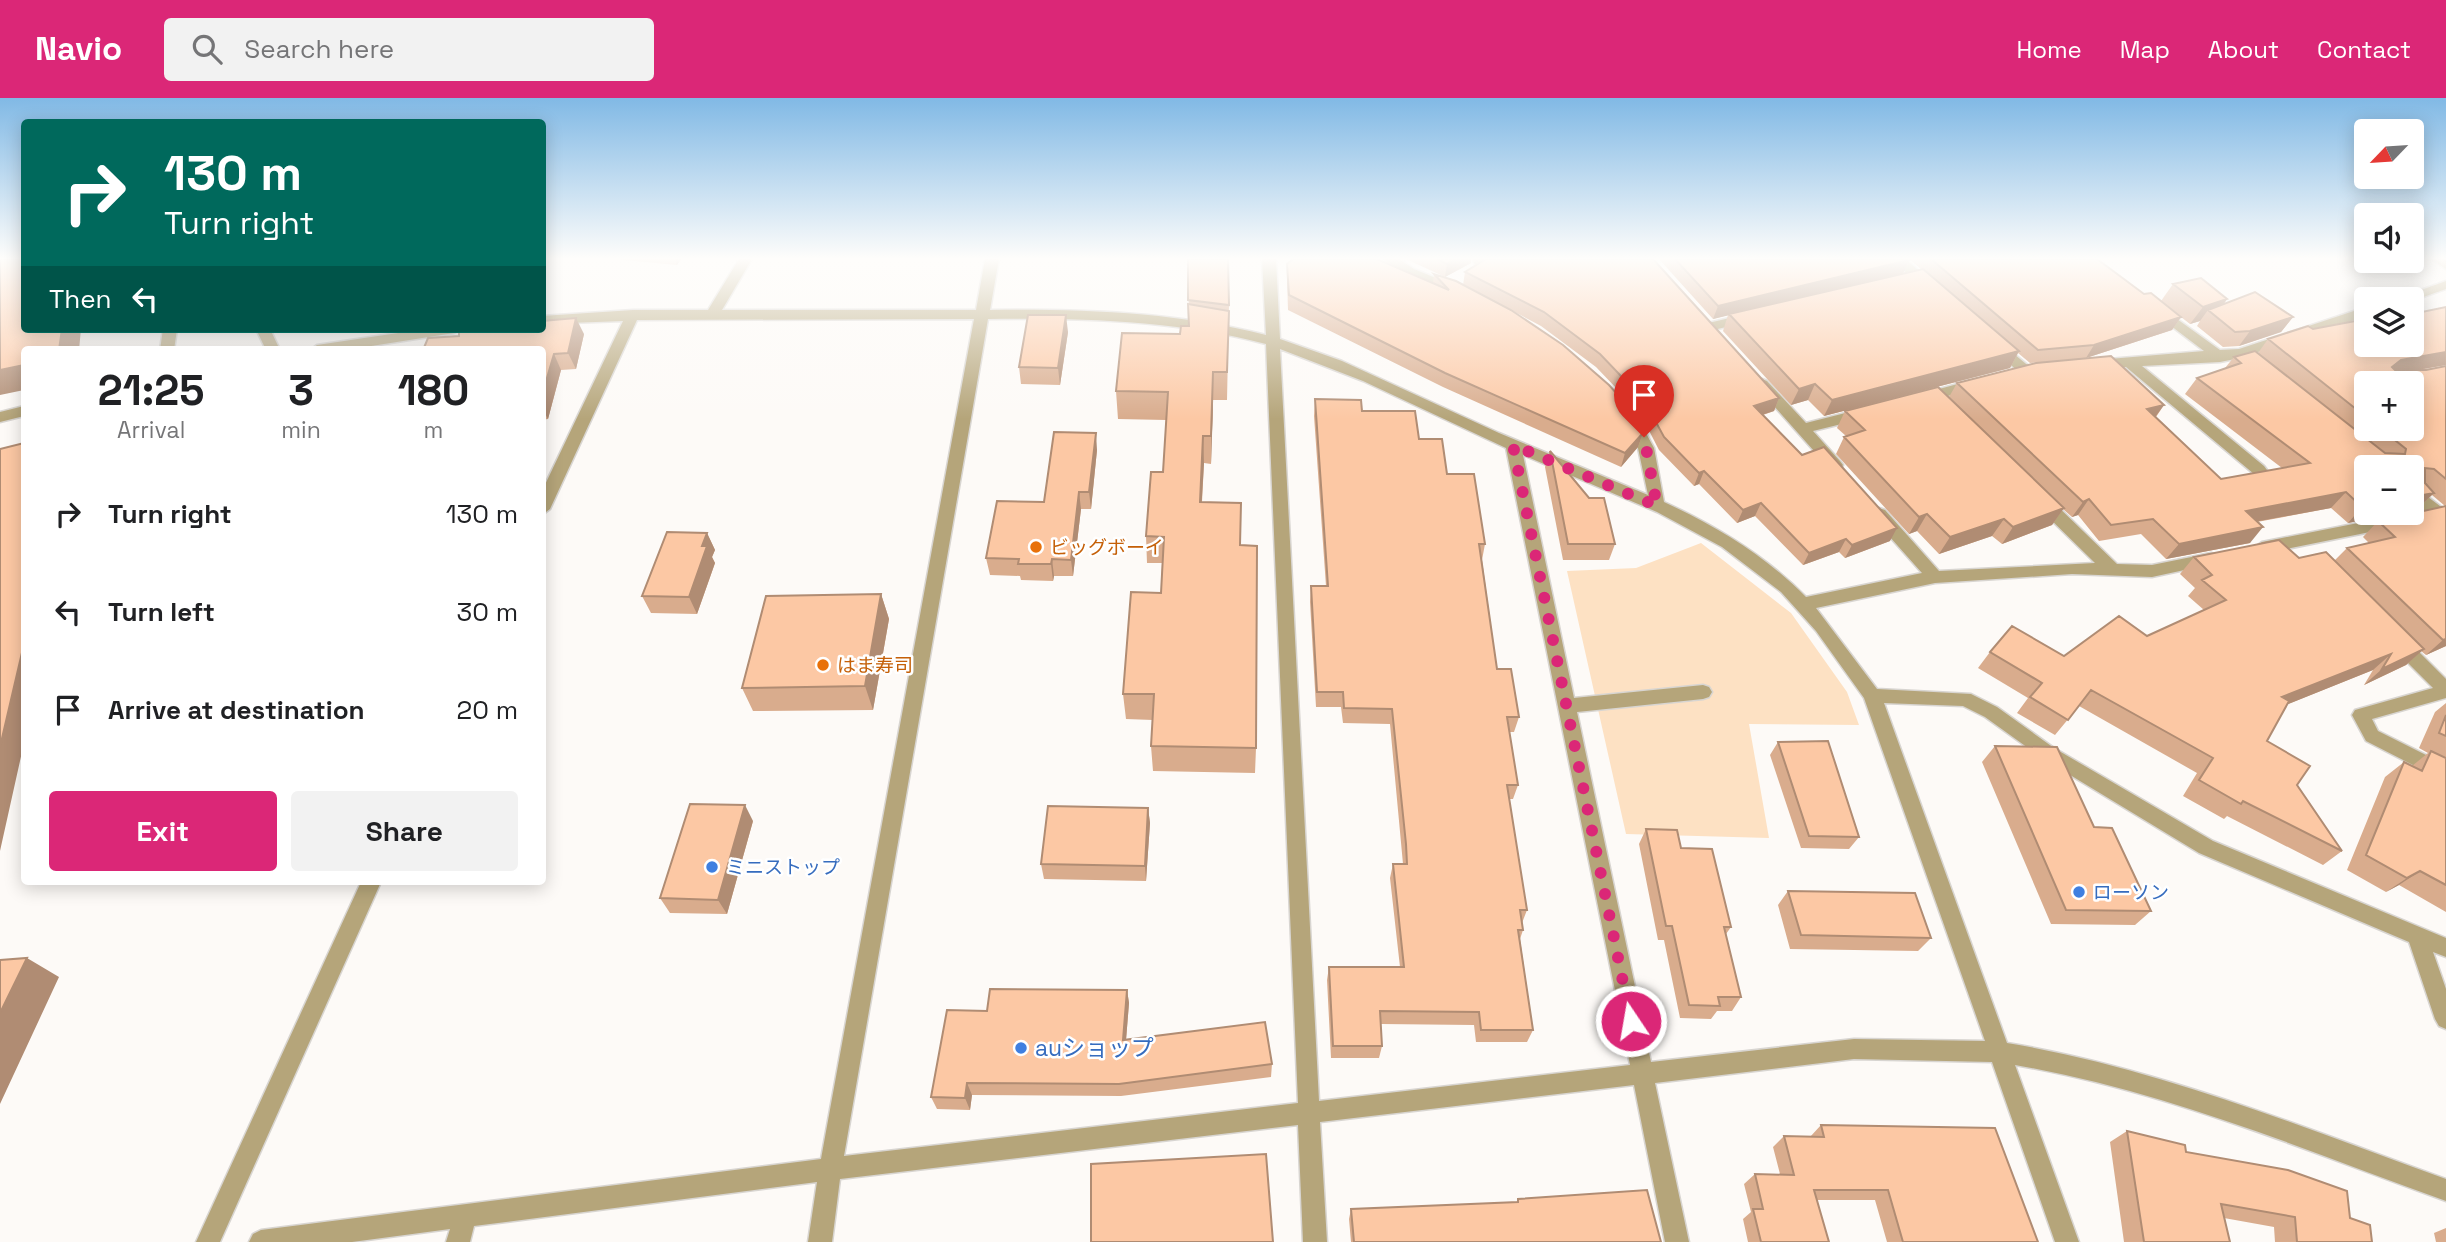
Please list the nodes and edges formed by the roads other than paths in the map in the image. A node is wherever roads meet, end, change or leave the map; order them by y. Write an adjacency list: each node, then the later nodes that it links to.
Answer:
1 (1271, 312): 12 (street)
2 (2161, 312): 14 (street)
3 (633, 314): 4 (street); 8 (street); 31 (street)
4 (713, 314): 5 (street)
5 (983, 315): 12 (street); 54 (street)
6 (1761, 315): 9 (street)
7 (2354, 317): 14 (street)
8 (546, 320)
9 (1709, 327)
10 (433, 333): 13 (street)
11 (1986, 337): 18 (street)
12 (1272, 341): 26 (street); 53 (street)
13 (366, 346)
14 (2220, 357): 15 (street)
15 (2130, 363): 16 (street); 27 (street)
16 (2078, 367)
17 (1747, 368): 25 (street)
18 (2026, 371)
19 (1986, 381): 20 (street)
20 (1907, 402)
21 (1620, 403): 33 (street)
22 (1881, 409): 25 (street)
23 (21, 412): 24 (street)
24 (0, 417)
25 (1803, 429): 28 (street)
26 (1513, 445): 33 (street); 45 (street)
27 (2259, 470)
28 (1847, 478)
29 (2033, 492): 38 (street)
30 (1865, 498): 39 (street)
31 (546, 500)
32 (2424, 501): 34 (street)
33 (1657, 506): 40 (street)
34 (2424, 516)
35 (2377, 525): 36 (street)
36 (2296, 541): 37 (street); 38 (street)
37 (2315, 559)
38 (2113, 570): 39 (street)
39 (1935, 577): 40 (street)
40 (1802, 604): 44 (street)
41 (2390, 634): 42 (street)
42 (2446, 690): 46 (street)
43 (1703, 692): 45 (street)
44 (1872, 696): 48 (street); 51 (street)
45 (1567, 706): 52 (street)
46 (2446, 774)
47 (370, 885): 57 (street)
48 (2417, 936): 49 (street); 50 (street)
49 (2446, 948)
50 (2446, 1019)
51 (2000, 1052): 52 (street); 55 (street); 63 (street)
52 (1642, 1073): 53 (street); 62 (street)
53 (1307, 1114): 54 (street); 61 (street)
54 (830, 1169): 56 (street); 60 (street)
55 (2446, 1190)
56 (466, 1215): 58 (street); 59 (street)
57 (208, 1242)
58 (261, 1242)
59 (458, 1242)
60 (820, 1242)
61 (1315, 1242)
62 (1677, 1242)
63 (2067, 1242)

